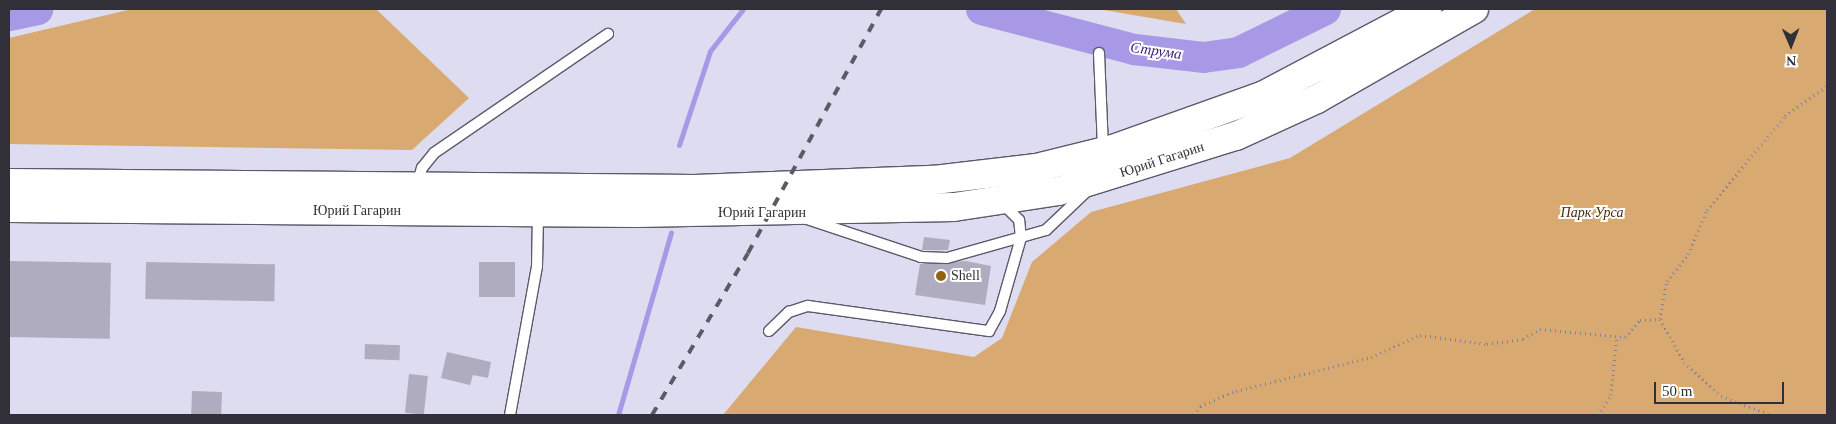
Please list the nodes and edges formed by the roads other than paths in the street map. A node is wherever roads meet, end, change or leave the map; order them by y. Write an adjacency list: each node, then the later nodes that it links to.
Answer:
1 (1427, 9): 5 (street, Юрий Гагарин)
2 (1474, 9): 6 (street, Юрий Гагарин)
3 (608, 34): 8 (lane)
4 (1099, 53): 5 (lane)
5 (1103, 151): 8 (street, Юрий Гагарин)
6 (1101, 179): 9 (street, Юрий Гагарин); 13 (lane)
7 (9, 183): 8 (street, Юрий Гагарин)
8 (417, 185)
9 (998, 200): 12 (street, Юрий Гагарин); 13 (lane)
10 (9, 208): 11 (street, Юрий Гагарин)
11 (538, 212): 12 (street, Юрий Гагарин); 15 (lane)
12 (790, 212): 13 (lane)
13 (1020, 238): 14 (lane)
14 (769, 331)
15 (510, 415)

